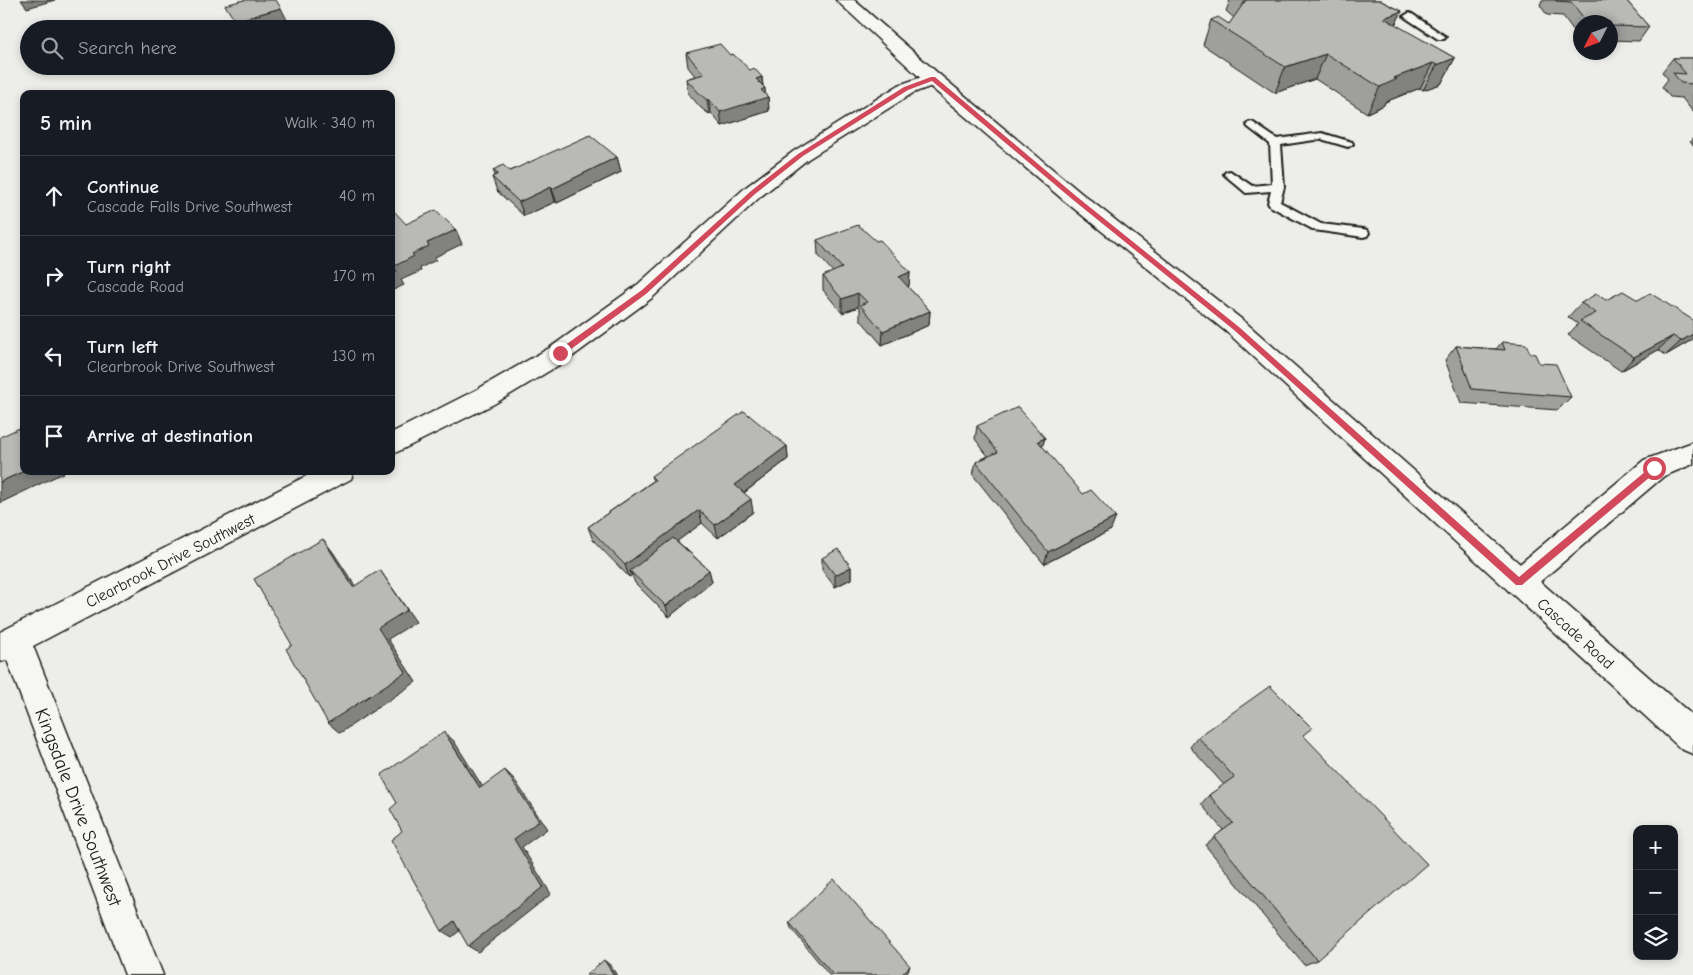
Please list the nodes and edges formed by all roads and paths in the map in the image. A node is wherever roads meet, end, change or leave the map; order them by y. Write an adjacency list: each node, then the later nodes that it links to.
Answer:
1 (844, 0): 4 (street, Cascade Road)
2 (1409, 16): 3 (lane)
3 (1441, 37)
4 (933, 79): 11 (street); 14 (street, Cascade Road)
5 (1252, 125): 6 (lane)
6 (1275, 143): 7 (lane); 9 (lane)
7 (1348, 144)
8 (1230, 174): 9 (lane)
9 (1278, 187): 10 (lane)
10 (1362, 233)
11 (395, 443)
12 (1693, 453): 14 (street)
13 (333, 475): 15 (street, Clearbrook Drive Southwest)
14 (1519, 582): 16 (street, Cascade Road)
15 (8, 644): 17 (street, Kingsdale Drive Southwest)
16 (1693, 738)
17 (144, 975)

